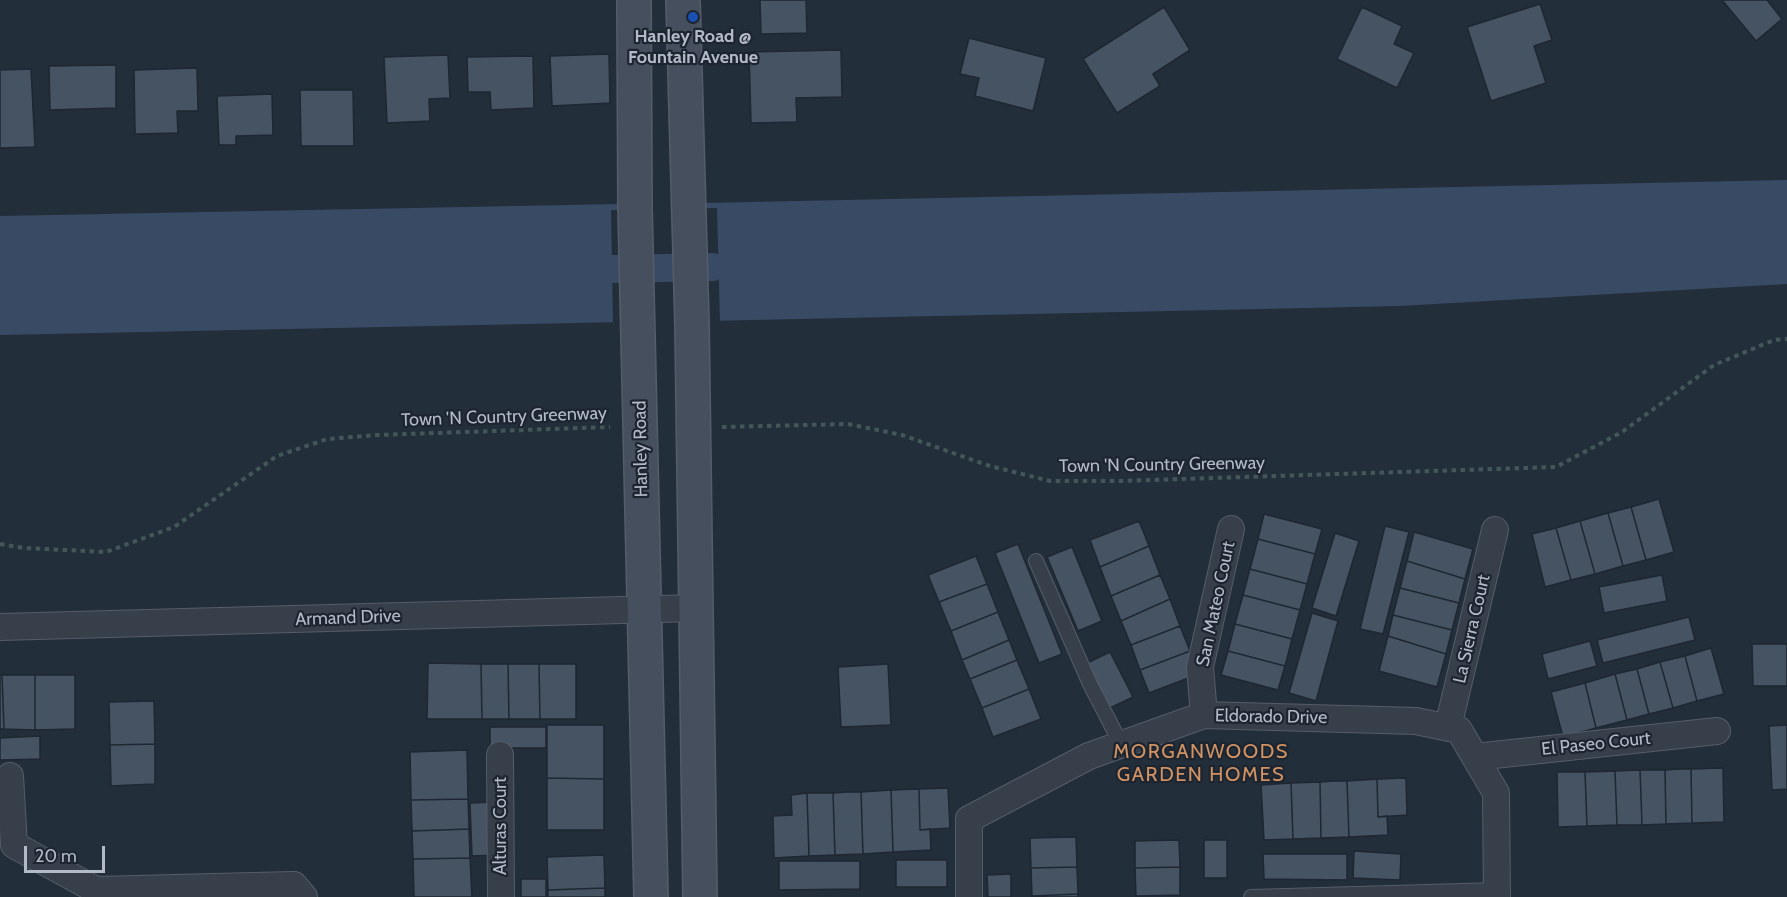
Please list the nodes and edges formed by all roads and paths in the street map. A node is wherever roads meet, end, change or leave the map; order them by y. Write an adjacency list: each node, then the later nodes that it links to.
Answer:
1 (634, 0): 4 (main road, Hanley Road)
2 (683, 0): 5 (main road)
3 (1787, 339): 5 (path, Town 'N Country Greenway)
4 (640, 427): 8 (path, Town 'N Country Greenway); 11 (main road, Hanley Road)
5 (694, 427): 10 (main road)
6 (1231, 529): 13 (street, San Mateo Court)
7 (1495, 530): 14 (street, La Sierra Court)
8 (0, 544)
9 (1036, 561): 16 (lane)
10 (696, 608): 11 (street, Armand Drive); 25 (main road)
11 (644, 610): 12 (street, Armand Drive); 24 (main road, Hanley Road)
12 (0, 627)
13 (1204, 715): 14 (street, Eldorado Drive); 16 (street, Eldorado Drive)
14 (1448, 727): 18 (street)
15 (1717, 731): 18 (street, El Paseo Court)
16 (1122, 744): 26 (street, Eldorado Drive)
17 (500, 755): 23 (street, Alturas Court)
18 (1475, 757): 21 (street)
19 (10, 776): 20 (street)
20 (96, 894): 22 (street)
21 (1497, 894): 27 (lane)
22 (304, 897)
23 (501, 897)
24 (651, 897)
25 (700, 897)
26 (969, 897)
27 (1251, 897)

